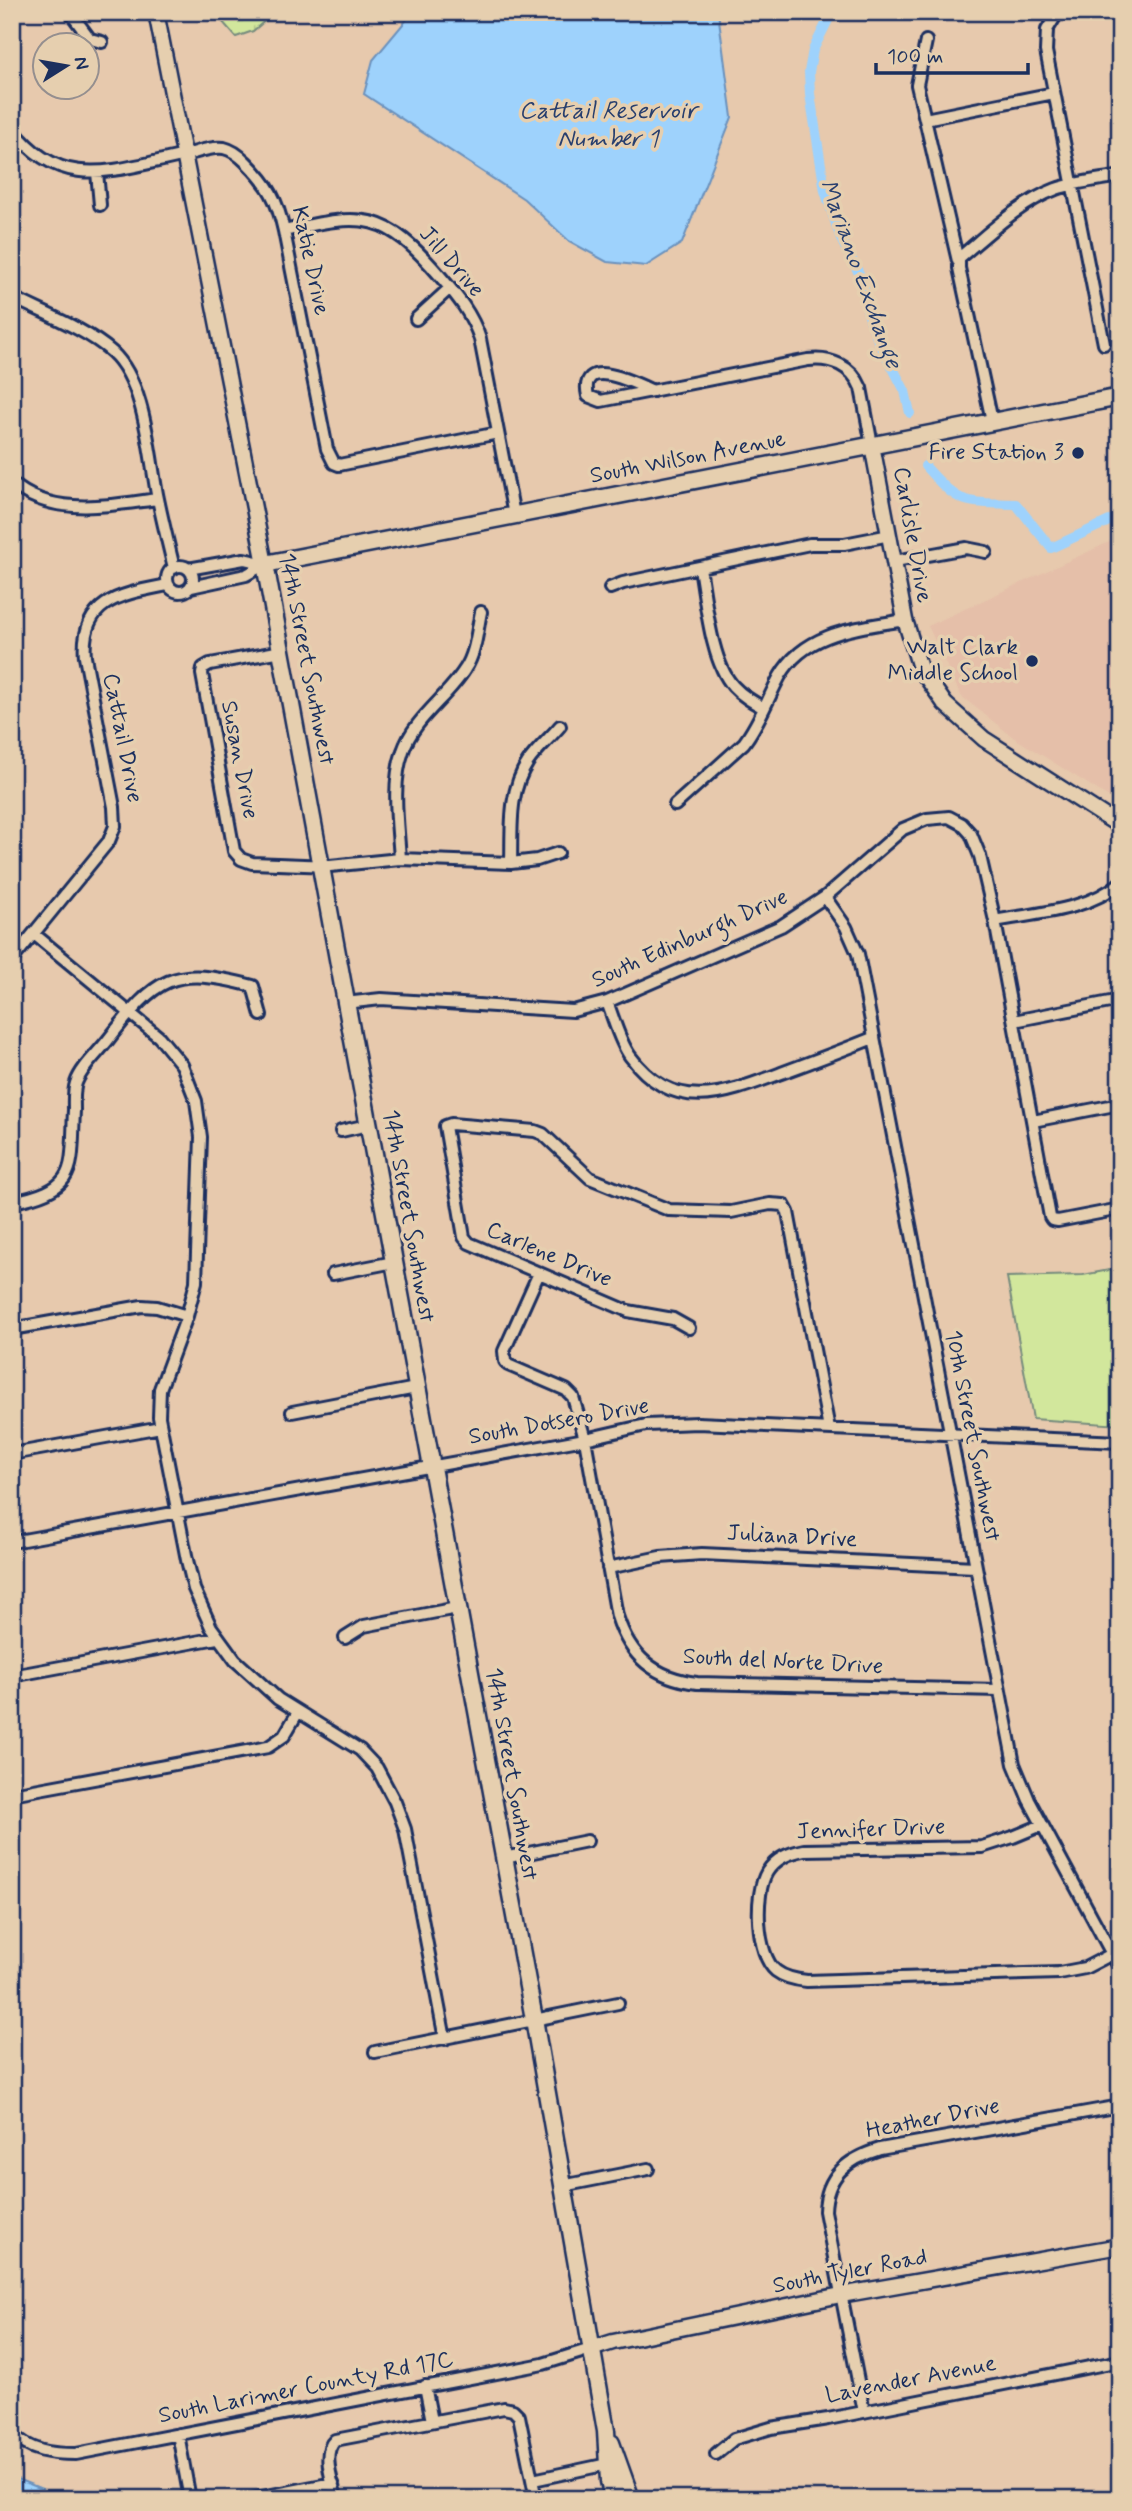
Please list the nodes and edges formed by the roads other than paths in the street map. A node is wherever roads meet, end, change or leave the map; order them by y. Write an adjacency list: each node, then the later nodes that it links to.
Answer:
1 (70, 12): 4 (street)
2 (156, 12): 9 (street, 14th Street Southwest)
3 (1058, 12): 6 (street)
4 (85, 32)
5 (926, 41): 7 (street)
6 (1054, 93): 7 (street); 12 (street)
7 (925, 119): 15 (street)
8 (12, 128): 10 (street, Katie Drive)
9 (186, 155): 10 (street, Katie Drive); 14 (street, Katie Drive); 31 (street, 14th Street Southwest)
10 (97, 172): 13 (street)
11 (1120, 176): 12 (street)
12 (1074, 185): 15 (street); 19 (street)
13 (100, 205)
14 (284, 231): 16 (street, Jill Drive); 23 (street, Katie Drive)
15 (958, 260): 22 (street)
16 (450, 288): 18 (street); 23 (street, Jill Drive)
17 (12, 298): 26 (street)
18 (416, 319)
19 (1104, 344)
20 (653, 391): 20 (street); 24 (street)
21 (1120, 397): 22 (main road, South Wilson Avenue)
22 (992, 421): 24 (main road, South Wilson Avenue)
23 (498, 433): 27 (street, Jill Drive)
24 (872, 445): 27 (main road, South Wilson Avenue); 28 (street, Carlisle Drive)
25 (12, 483): 26 (street)
26 (158, 499): 32 (street)
27 (514, 515): 31 (main road, South Wilson Avenue)
28 (890, 535): 30 (street, Carlisle Drive); 33 (street)
29 (986, 551): 30 (street)
30 (895, 561): 39 (street, Carlisle Drive)
31 (265, 564): 34 (street, South Wilson Avenue); 36 (street, South Wilson Avenue); 40 (main road, 14th Street Southwest)
32 (174, 568): 34 (street); 35 (street)
33 (699, 568): 37 (street); 41 (street)
34 (188, 569): 36 (street)
35 (168, 585): 36 (street); 52 (street, Cattail Drive)
36 (191, 587)
37 (610, 588)
38 (481, 612): 46 (street)
39 (905, 620): 41 (street); 44 (street, Carlisle Drive)
40 (282, 650): 48 (main road, 14th Street Southwest); 48 (street, Susan Drive)
41 (764, 708): 43 (street)
42 (561, 726): 47 (street)
43 (675, 805)
44 (1120, 826)
45 (558, 853): 47 (street)
46 (400, 859): 47 (street); 48 (street)
47 (511, 863)
48 (321, 866): 56 (main road, 14th Street Southwest)
49 (1120, 883): 51 (street)
50 (825, 897): 51 (street, South Edinburgh Drive); 55 (street, South Edinburgh Drive); 60 (street, 10th Street Southwest)
51 (995, 921): 59 (street, South Edinburgh Drive)
52 (34, 934): 53 (street, Cattail Drive); 57 (street)
53 (12, 960)
54 (1120, 1000): 59 (street)
55 (607, 1002): 56 (street, South Edinburgh Drive); 60 (street)
56 (345, 1003): 63 (main road, 14th Street Southwest)
57 (129, 1013): 58 (street); 65 (street); 70 (street)
58 (261, 1015)
59 (1014, 1021): 62 (street, South Edinburgh Drive)
60 (873, 1038): 77 (street, 10th Street Southwest)
61 (1120, 1104): 62 (street)
62 (1033, 1121): 66 (street, South Edinburgh Drive)
63 (368, 1125): 64 (street); 67 (main road, 14th Street Southwest)
64 (341, 1131)
65 (12, 1202)
66 (1120, 1209)
67 (394, 1262): 69 (street); 73 (main road, 14th Street Southwest)
68 (539, 1273): 71 (street, Carlene Drive); 76 (street, Carlene Drive); 78 (street, South del Norte Drive)
69 (333, 1274)
70 (187, 1316): 72 (street); 75 (street)
71 (689, 1328)
72 (12, 1329)
73 (416, 1388): 74 (street); 81 (main road, 14th Street Southwest)
74 (292, 1412)
75 (161, 1427): 80 (street); 82 (street)
76 (829, 1429): 77 (street, South Dotsero Drive); 78 (street, South Dotsero Drive)
77 (950, 1434): 79 (street, South Dotsero Drive); 84 (street, 10th Street Southwest)
78 (585, 1438): 81 (street, South Dotsero Drive); 85 (street, South del Norte Drive)
79 (1120, 1442)
80 (12, 1454)
81 (431, 1466): 82 (street, South Dotsero Drive); 86 (main road, 14th Street Southwest)
82 (178, 1513): 83 (street, South Dotsero Drive); 87 (street)
83 (12, 1542)
84 (975, 1567): 85 (street, Juliana Drive); 90 (street, 10th Street Southwest)
85 (608, 1568): 90 (street, South del Norte Drive)
86 (457, 1608): 88 (street); 95 (main road, 14th Street Southwest)
87 (217, 1638): 89 (street); 91 (street)
88 (345, 1638)
89 (12, 1676)
90 (999, 1690): 93 (street, 10th Street Southwest)
91 (298, 1712): 92 (street); 100 (street)
92 (12, 1794)
93 (1042, 1825): 96 (street, 10th Street Southwest); 96 (street, Jennifer Drive)
94 (587, 1842): 95 (street)
95 (503, 1858): 99 (main road, 14th Street Southwest)
96 (1112, 1954): 97 (street, 10th Street Southwest)
97 (1120, 1969)
98 (618, 2003): 99 (street)
99 (534, 2019): 100 (street); 104 (main road, 14th Street Southwest)
100 (445, 2039): 101 (street)
101 (375, 2052)
102 (1120, 2106): 106 (street, Heather Drive)
103 (648, 2169): 104 (street)
104 (562, 2186): 107 (main road, 14th Street Southwest)
105 (1120, 2246): 106 (street, South Tyler Road)
106 (841, 2295): 107 (street, South Tyler Road); 110 (street, Heather Drive)
107 (591, 2349): 109 (street, South Larimer County Rd 17C); 112 (main road, 14th Street Southwest)
108 (1120, 2361): 110 (street, Lavender Avenue)
109 (425, 2386): 111 (street); 114 (street, South Larimer County Rd 17C)
110 (864, 2412): 115 (street, Lavender Avenue)
111 (432, 2421): 117 (street); 118 (street)
112 (606, 2431): 116 (main road, 14th Street Southwest); 125 (main road, 14th Street Southwest)
113 (12, 2433): 114 (street, South Larimer County Rd 17C)
114 (178, 2434): 120 (street)
115 (716, 2454)
116 (608, 2464): 117 (street); 124 (main road, 14th Street Southwest)
117 (533, 2480): 123 (street)
118 (333, 2483): 119 (street); 122 (street)
119 (266, 2497): 121 (street)
120 (190, 2499)
121 (251, 2499)
122 (336, 2499)
123 (537, 2499)
124 (613, 2499)
125 (631, 2499)

